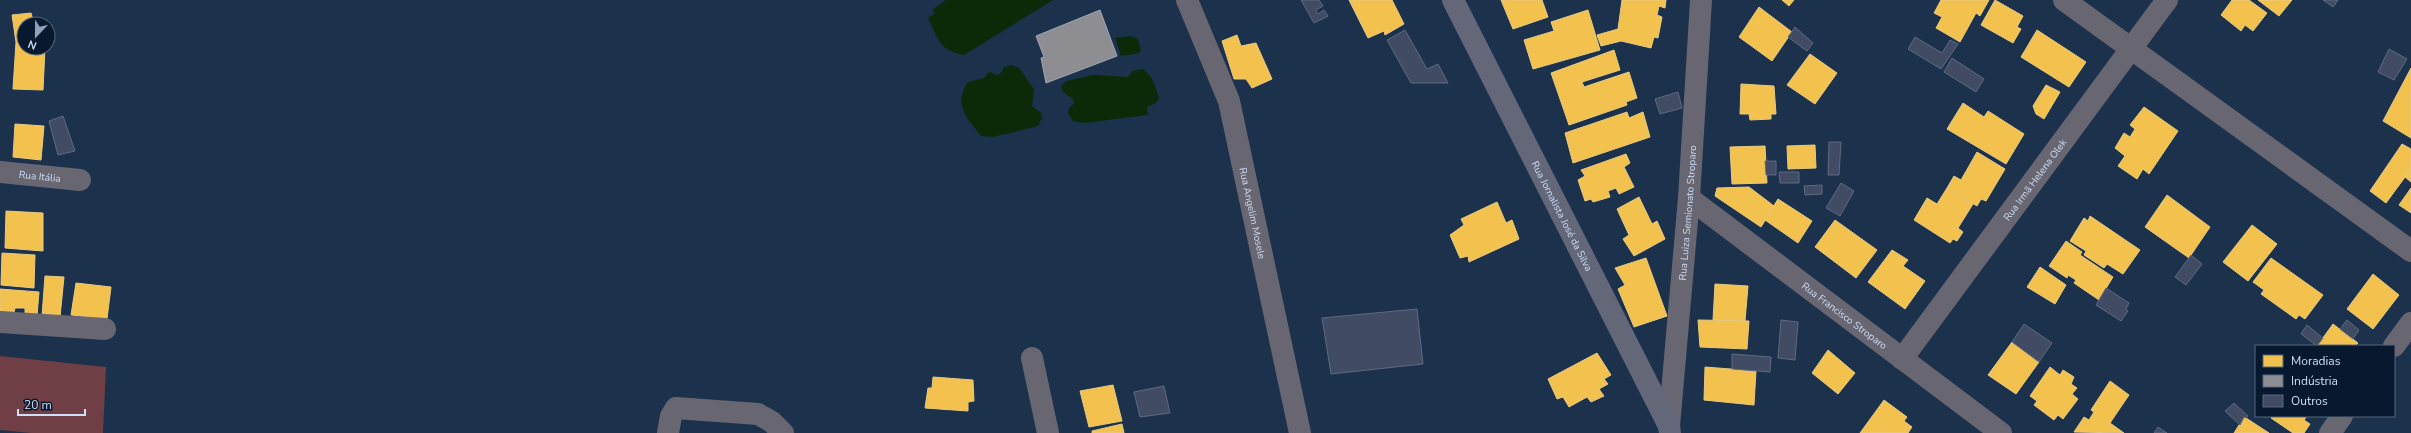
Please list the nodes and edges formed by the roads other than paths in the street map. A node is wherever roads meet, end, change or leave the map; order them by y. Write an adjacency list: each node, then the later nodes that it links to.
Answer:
1 (1187, 0): 22 (street, Rua Angelim Mosele)
2 (1454, 0): 18 (main road, Rua Jornalista José da Silva)
3 (1701, 0): 9 (street, Rua Luiza Semionato Stroparo)
4 (2064, 0): 6 (street)
5 (2167, 0): 6 (street, Rua Irmã Helena Olek)
6 (2131, 49): 10 (street); 16 (street, Rua Irmã Helena Olek)
7 (0, 172): 8 (street, Rua Itália)
8 (80, 180)
9 (1689, 198): 16 (street, Rua Francisco Stroparo); 18 (street, Rua Luiza Semionato Stroparo)
10 (2411, 251)
11 (0, 322): 13 (street)
12 (2411, 323): 14 (street)
13 (105, 329)
14 (2395, 345)
15 (1032, 358): 21 (street)
16 (1902, 359): 23 (street, Rua Francisco Stroparo)
17 (2341, 417): 24 (street)
18 (1669, 429)
19 (668, 433): 20 (street)
20 (783, 433)
21 (1048, 433)
22 (1300, 433)
23 (2001, 433)
24 (2330, 433)

